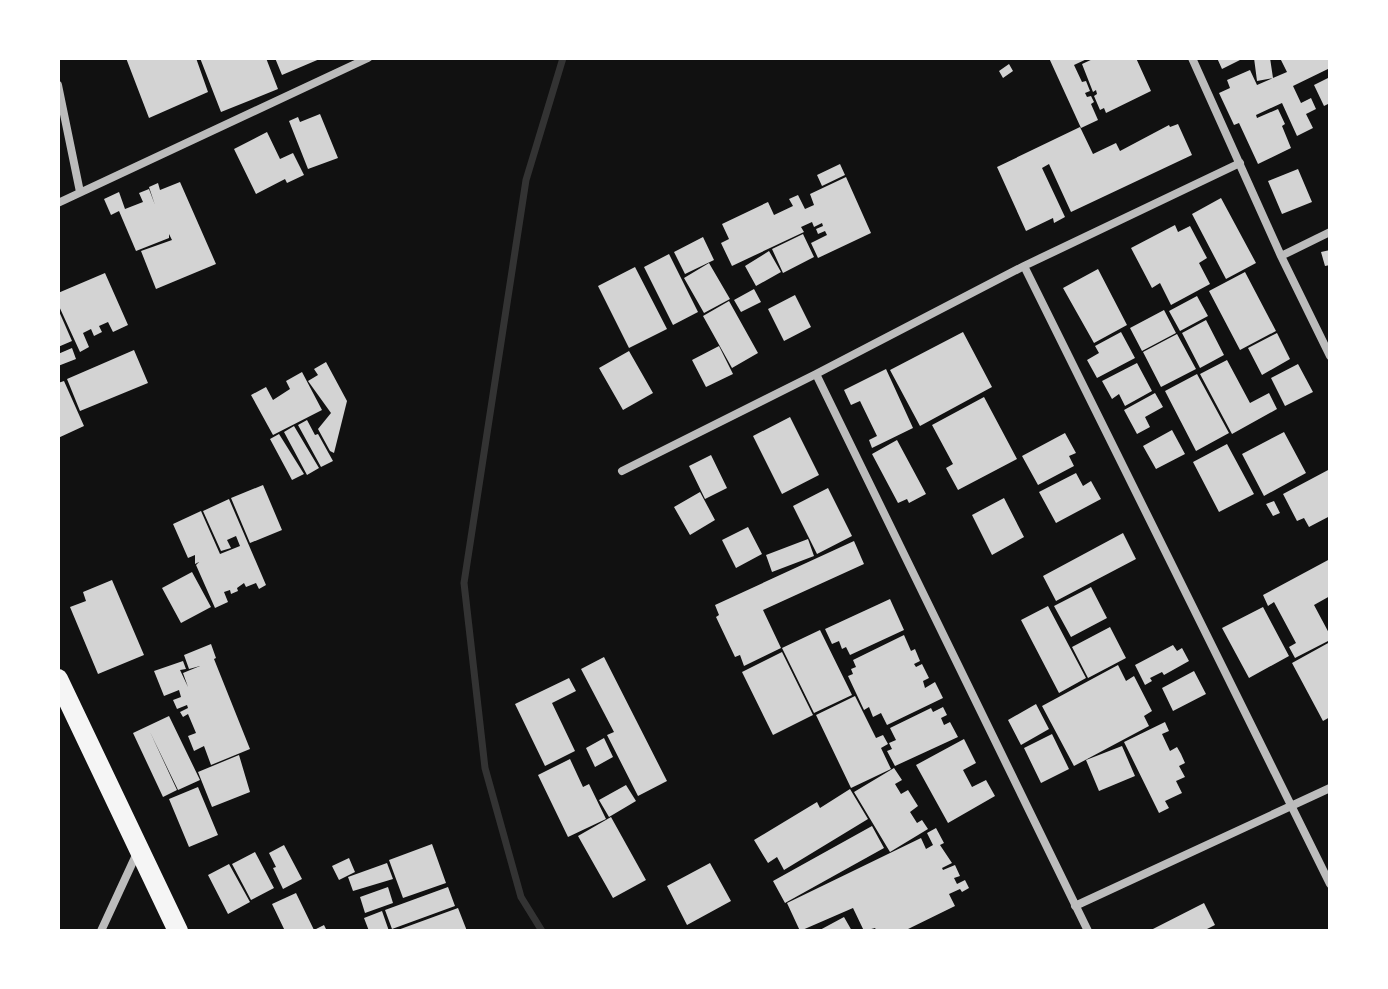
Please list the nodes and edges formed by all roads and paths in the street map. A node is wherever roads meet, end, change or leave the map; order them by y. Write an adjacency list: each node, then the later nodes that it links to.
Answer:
1 (368, 58): 5 (street)
2 (1192, 58): 4 (street)
3 (58, 85): 5 (street)
4 (1240, 163): 8 (street); 9 (street)
5 (80, 192): 6 (street)
6 (58, 203)
7 (1330, 232): 8 (street)
8 (1281, 256): 10 (street)
9 (1024, 266): 11 (street); 15 (street)
10 (1330, 356)
11 (816, 374): 12 (street); 18 (street)
12 (622, 471)
13 (58, 679): 16 (main road)
14 (1330, 788): 15 (street)
15 (1291, 806): 17 (street); 18 (street)
16 (139, 849): 19 (street); 20 (main road)
17 (1330, 884)
18 (1075, 906): 21 (street)
19 (101, 931)
20 (178, 931)
21 (1088, 931)

